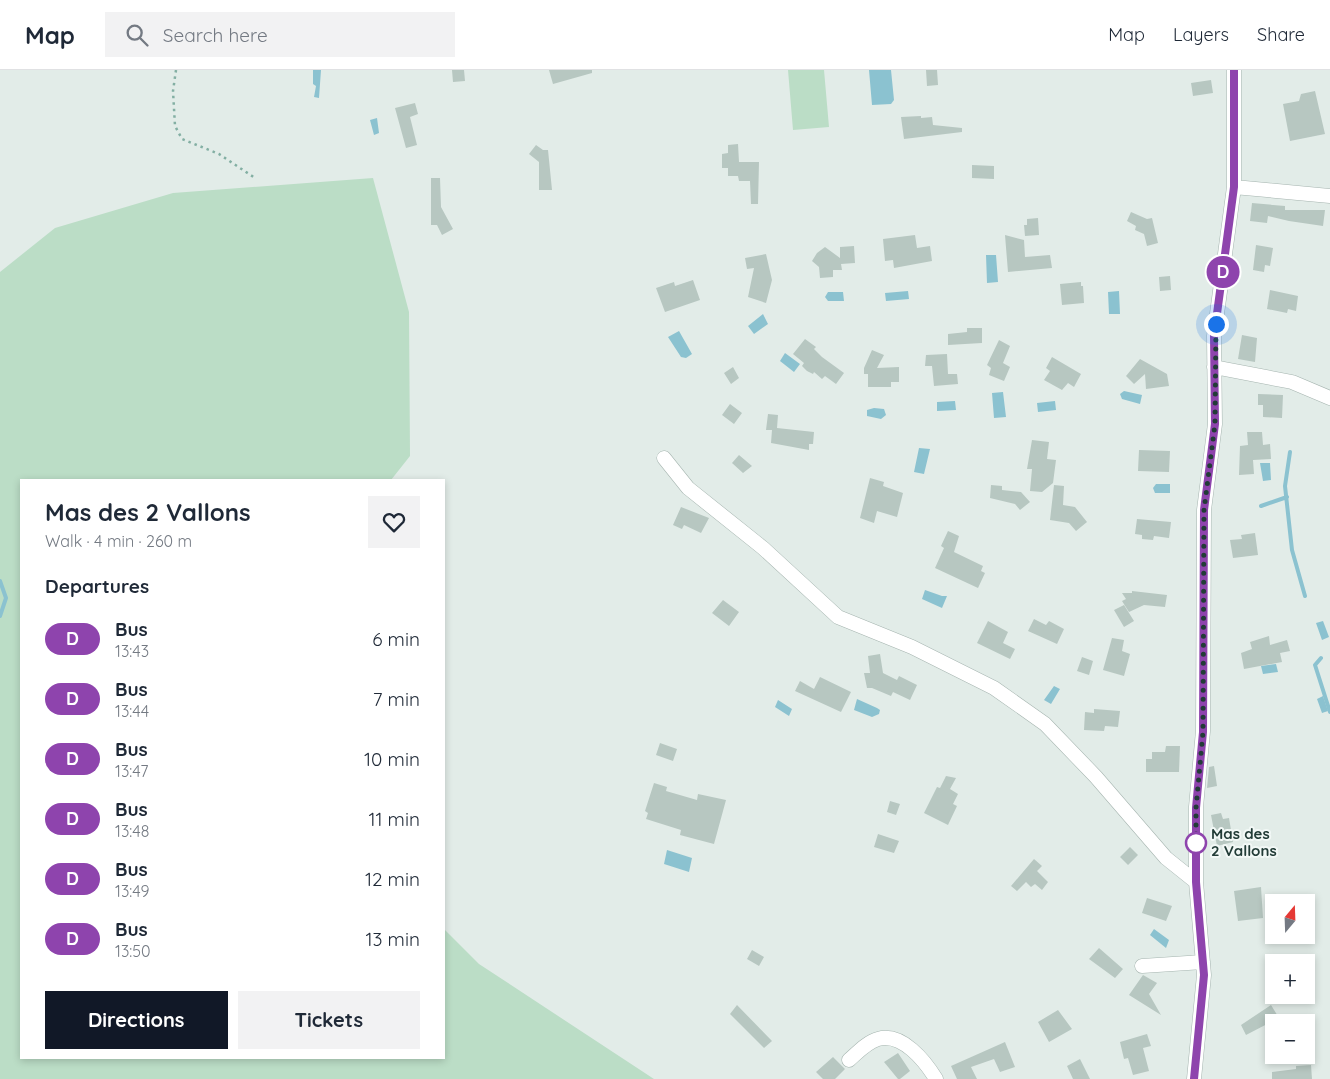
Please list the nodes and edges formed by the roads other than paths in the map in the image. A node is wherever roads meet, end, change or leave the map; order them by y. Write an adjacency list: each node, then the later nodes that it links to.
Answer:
1 (1234, 70): 2 (street)
2 (1234, 187): 3 (street); 4 (street)
3 (1330, 196)
4 (1214, 367): 5 (street); 7 (street)
5 (1330, 398)
6 (664, 458): 7 (street)
7 (1196, 882): 8 (street)
8 (1203, 962): 9 (street); 12 (street)
9 (1142, 966)
10 (849, 1060): 11 (street)
11 (936, 1079)
12 (1194, 1079)

